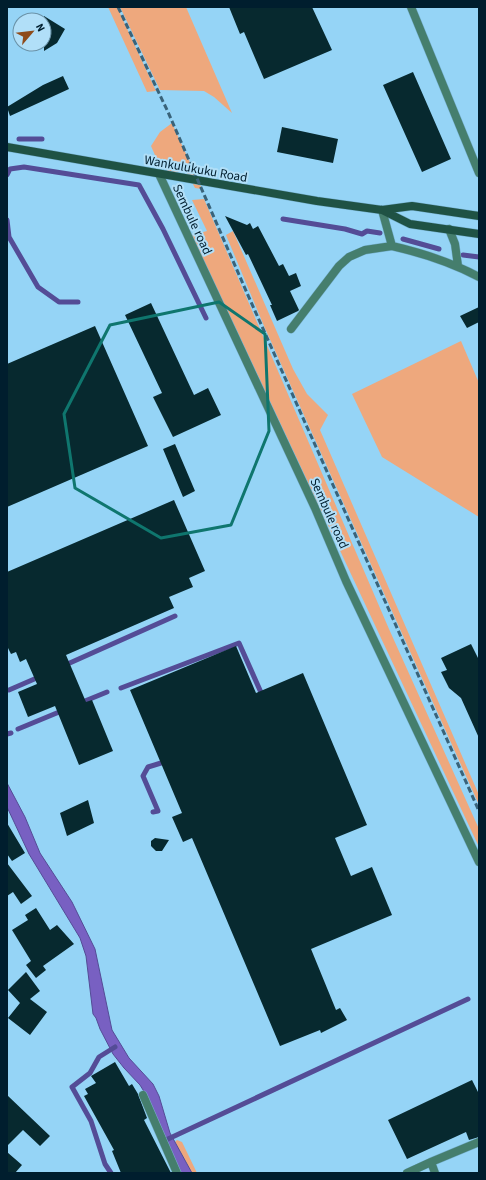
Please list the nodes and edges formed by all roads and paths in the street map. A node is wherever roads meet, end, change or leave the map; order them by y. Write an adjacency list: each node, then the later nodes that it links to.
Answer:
1 (412, 7): 3 (street)
2 (7, 147): 4 (main road, Wankulukuku Road)
3 (479, 173)
4 (160, 174): 5 (main road, Wankulukuku Road); 13 (street, Sembule road)
5 (382, 210): 6 (main road, Wankulukuku Road); 7 (main road, Wankulukuku Road); 9 (street)
6 (479, 216)
7 (449, 229): 8 (main road, Wankulukuku Road); 10 (street)
8 (479, 234)
9 (392, 246): 10 (street); 12 (street)
10 (458, 266): 11 (street)
11 (479, 277)
12 (290, 329)
13 (479, 862)
14 (143, 1095): 17 (street)
15 (479, 1142): 16 (street)
16 (431, 1162): 18 (street); 19 (street)
17 (177, 1173)
18 (407, 1173)
19 (435, 1173)

